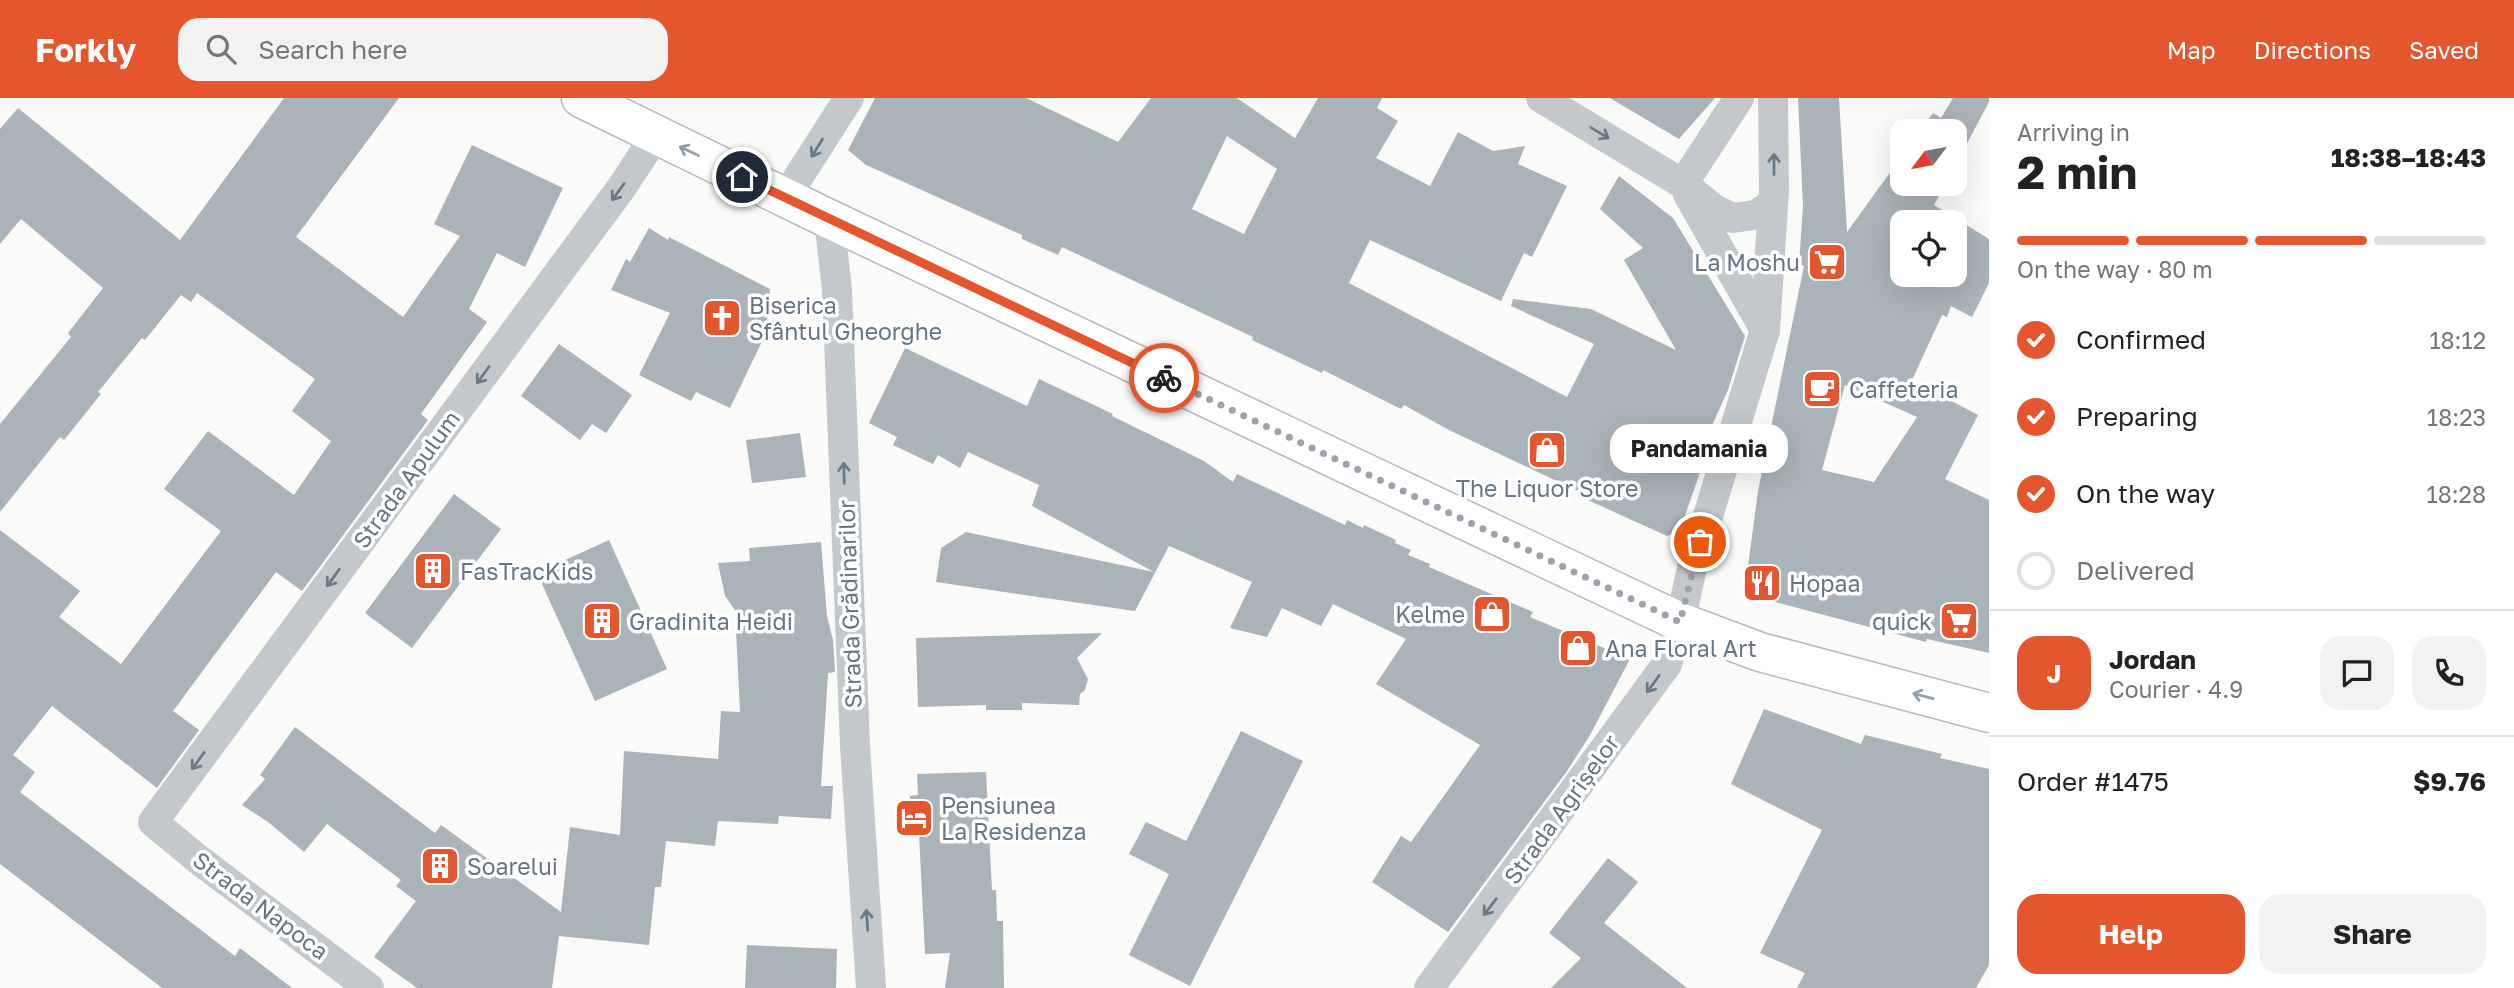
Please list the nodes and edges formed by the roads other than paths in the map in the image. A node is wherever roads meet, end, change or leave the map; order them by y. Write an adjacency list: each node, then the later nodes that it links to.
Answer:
1 (581, 98): 6 (main road)
2 (849, 98): 8 (street, one-way to 8)
3 (1542, 98): 7 (street, one-way to 7)
4 (1739, 98): 7 (street)
5 (1773, 98): 9 (street, Strada Agrișelor, one-way to 5)
6 (656, 135): 8 (main road, one-way to 6); 14 (street, Strada Apulum, one-way to 14)
7 (1683, 184): 9 (street); 11 (street)
8 (785, 198): 10 (main road)
9 (1773, 204): 11 (street, Strada Agrișelor)
10 (830, 219): 12 (main road); 16 (street, Strada Grădinarilor, one-way to 10)
11 (1765, 330): 12 (street, Strada Agrișelor)
12 (1680, 622): 13 (main road, one-way to 12); 17 (street, Strada Agrișelor, one-way to 17)
13 (1989, 713)
14 (153, 822): 15 (street, Strada Napoca)
15 (369, 988)
16 (872, 988)
17 (1429, 988)

